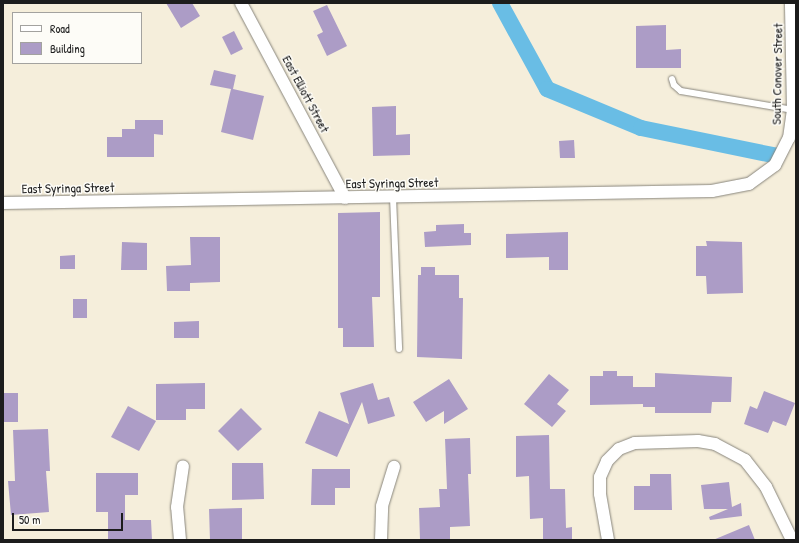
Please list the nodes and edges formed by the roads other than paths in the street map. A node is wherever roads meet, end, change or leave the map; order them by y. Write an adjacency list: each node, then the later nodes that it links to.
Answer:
1 (241, 3): 7 (street, East Elliott Street)
2 (791, 3): 4 (street, South Conover Street)
3 (672, 79): 4 (lane)
4 (793, 110): 5 (street, South Conover Street)
5 (775, 165): 6 (street, East Syringa Street)
6 (393, 197): 7 (street, East Syringa Street); 9 (lane)
7 (346, 198): 8 (street, East Syringa Street)
8 (3, 203)
9 (399, 350)
10 (183, 466): 12 (street)
11 (394, 467): 13 (street)
12 (180, 540)
13 (381, 540)
14 (608, 540): 15 (street)
15 (792, 540)

